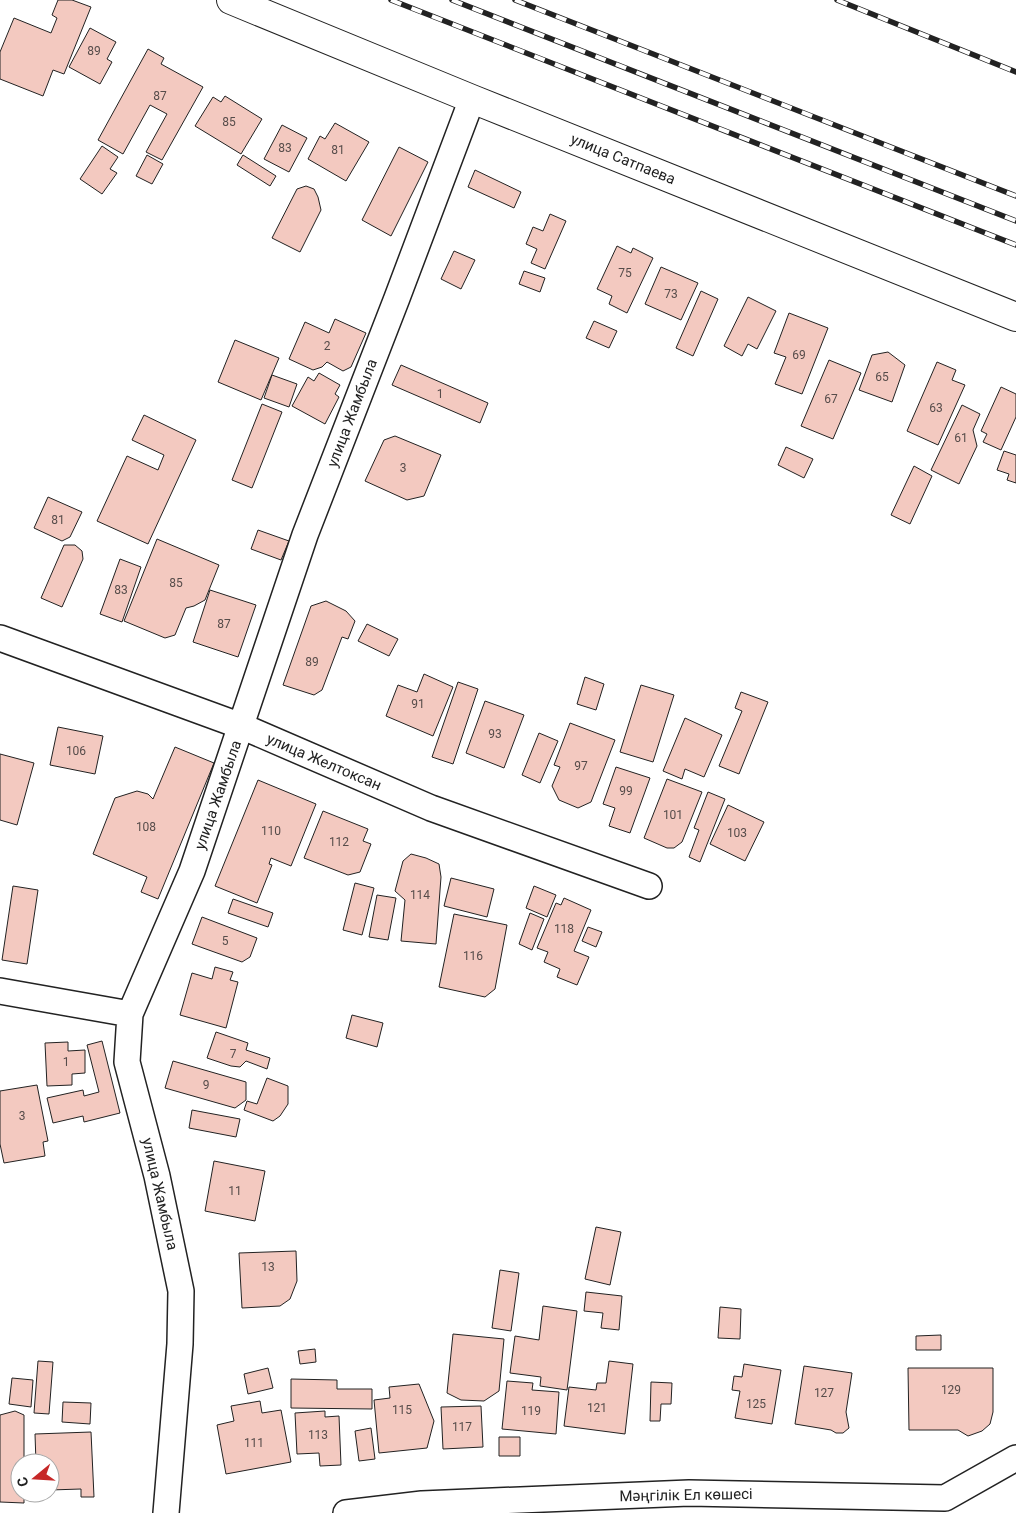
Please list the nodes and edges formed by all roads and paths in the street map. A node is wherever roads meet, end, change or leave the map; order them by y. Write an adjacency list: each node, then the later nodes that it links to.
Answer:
1 (231, 0): 2 (street, улица Сатпаева)
2 (472, 99): 3 (street, улица Сатпаева); 5 (street, улица Жамбыла)
3 (1016, 317)
4 (0, 638): 5 (street, улица Желтоксан)
5 (241, 726): 6 (street, улица Желтоксан); 8 (street, улица Жамбыла)
6 (649, 886)
7 (0, 991): 8 (street)
8 (130, 1014): 11 (street, улица Жамбыла)
9 (1016, 1458): 10 (street, Мәңгілік Ел көшесі)
10 (945, 1505): 12 (street, Мәңгілік Ел көшесі)
11 (166, 1513)
12 (346, 1513)

